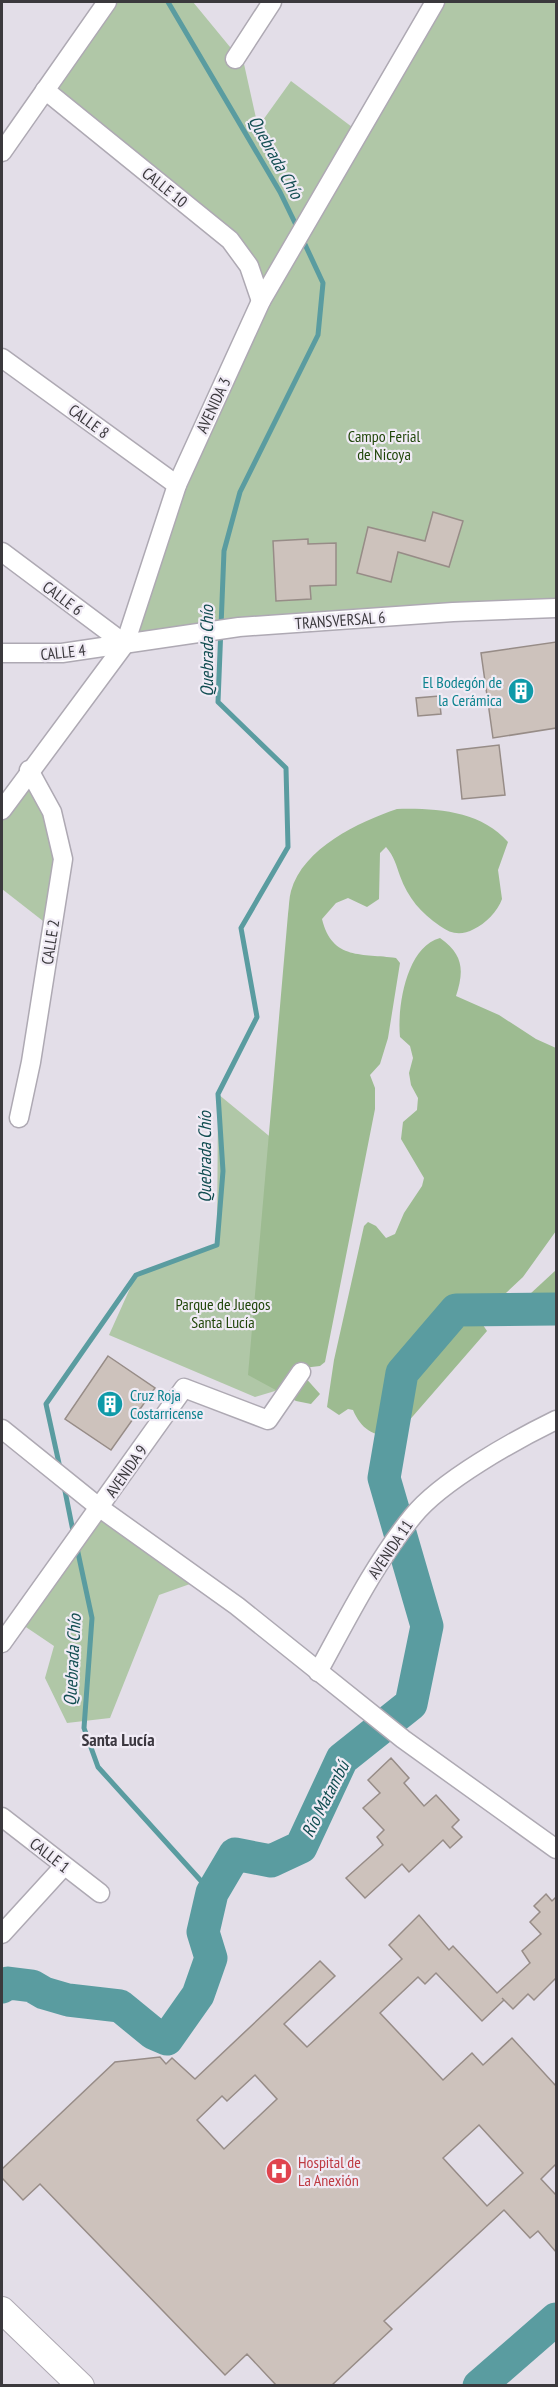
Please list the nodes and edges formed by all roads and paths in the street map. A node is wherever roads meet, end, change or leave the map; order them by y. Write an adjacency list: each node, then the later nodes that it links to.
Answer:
1 (107, 2): 5 (street)
2 (272, 2): 4 (street)
3 (435, 2): 7 (street, AVENIDA 3)
4 (235, 59)
5 (45, 90): 6 (street); 7 (street, CALLE 10)
6 (2, 152)
7 (261, 301): 9 (street, AVENIDA 3)
8 (2, 358): 9 (street, CALLE 8)
9 (177, 485): 12 (street, AVENIDA 3)
10 (2, 552): 12 (street, CALLE 6)
11 (556, 608): 12 (street, TRANSVERSAL 6)
12 (125, 644): 13 (street, CALLE 4); 14 (street, AVENIDA 3)
13 (2, 653)
14 (29, 770): 15 (street, AVENIDA 3); 16 (street, CALLE 2)
15 (2, 810)
16 (19, 1118)
17 (301, 1372): 20 (street, AVENIDA 9)
18 (556, 1420): 22 (street, AVENIDA 11)
19 (2, 1429): 20 (street)
20 (100, 1508): 21 (street, AVENIDA 9); 22 (street)
21 (2, 1643)
22 (318, 1672): 24 (street)
23 (2, 1817): 25 (street, CALLE 1)
24 (556, 1849)
25 (64, 1866): 26 (street, CALLE 1); 27 (street)
26 (100, 1893)
27 (2, 1934)
28 (2, 2310): 29 (main road)
29 (68, 2381)

